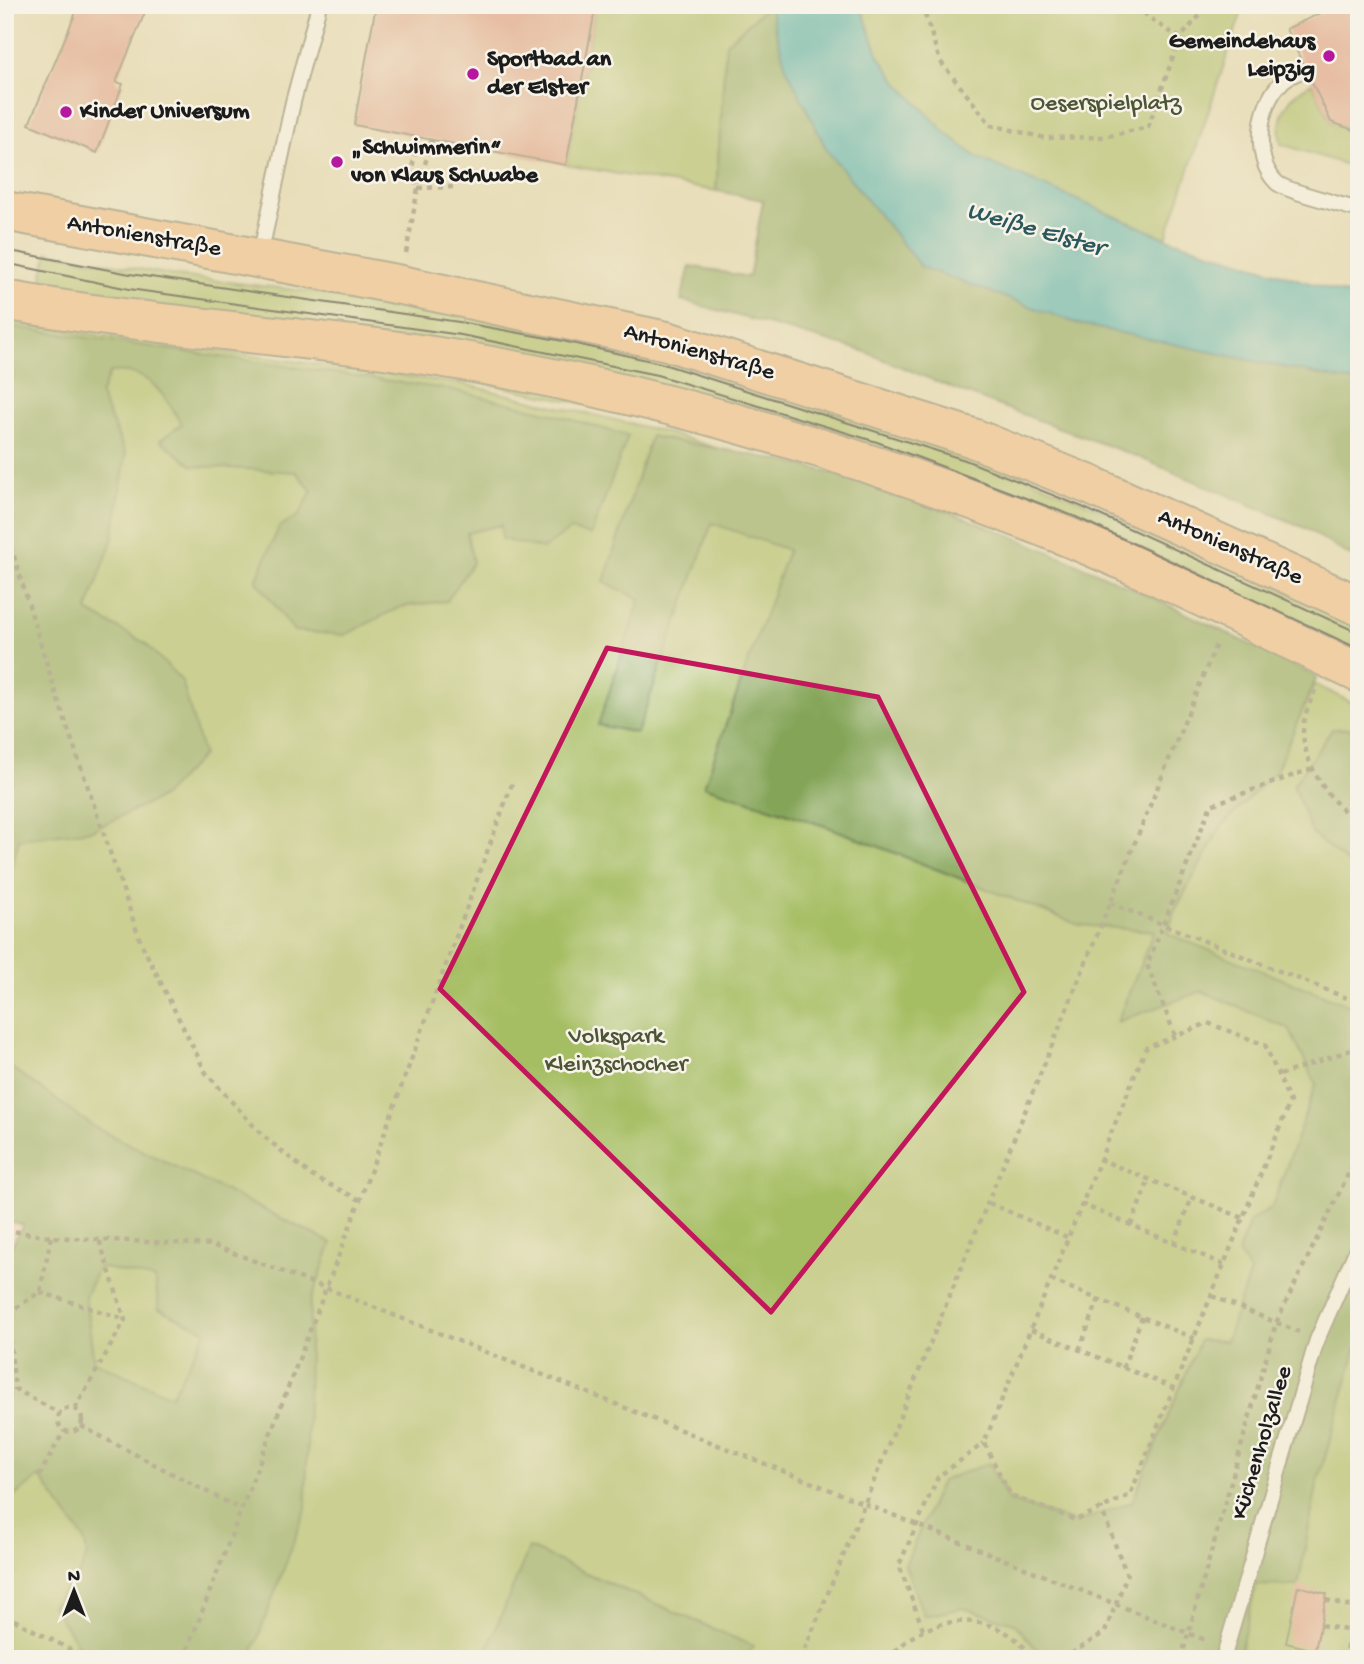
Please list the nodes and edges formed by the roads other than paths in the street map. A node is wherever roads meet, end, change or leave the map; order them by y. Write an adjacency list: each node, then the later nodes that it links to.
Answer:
1 (320, 5): 5 (lane)
2 (1301, 71): 3 (lane)
3 (1359, 210)
4 (5, 211): 5 (main road, Antonienstraße)
5 (260, 258): 7 (main road, Antonienstraße)
6 (5, 300): 8 (main road)
7 (1359, 606)
8 (1359, 673)
9 (1359, 1244): 10 (lane, Küchenholzallee)
10 (1224, 1654)

